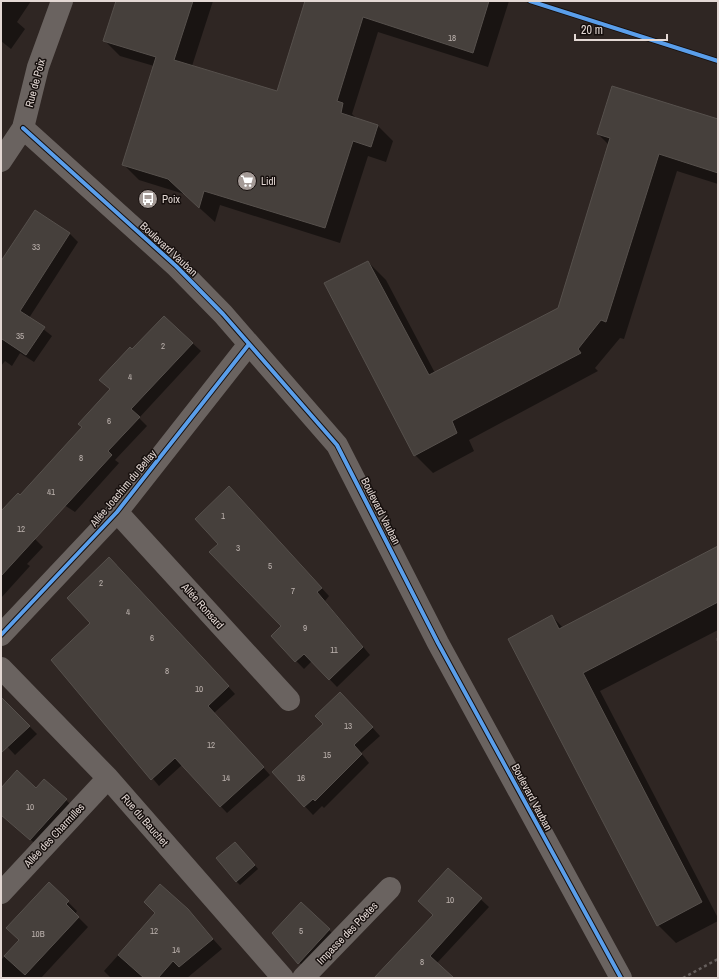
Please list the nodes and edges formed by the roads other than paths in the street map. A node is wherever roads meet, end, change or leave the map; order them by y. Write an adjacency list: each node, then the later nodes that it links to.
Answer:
1 (62, 1): 2 (street, Rue de Poix)
2 (23, 128): 3 (street, Rue de Poix); 4 (street, Boulevard Vauban)
3 (1, 161)
4 (249, 344): 5 (street, Allée Joachim du Bellay); 14 (street, Boulevard Vauban)
5 (117, 512): 6 (street, Allée Joachim du Bellay); 8 (street, Allée Ronsard)
6 (1, 635)
7 (1, 668): 9 (street, Rue du Bauchet)
8 (289, 700)
9 (108, 778): 11 (street, Allée des Charmilles); 12 (street, Rue du Bauchet)
10 (390, 888): 13 (street, Impasse des Pôetes)
11 (1, 893)
12 (283, 978)
13 (303, 978)
14 (621, 978)

